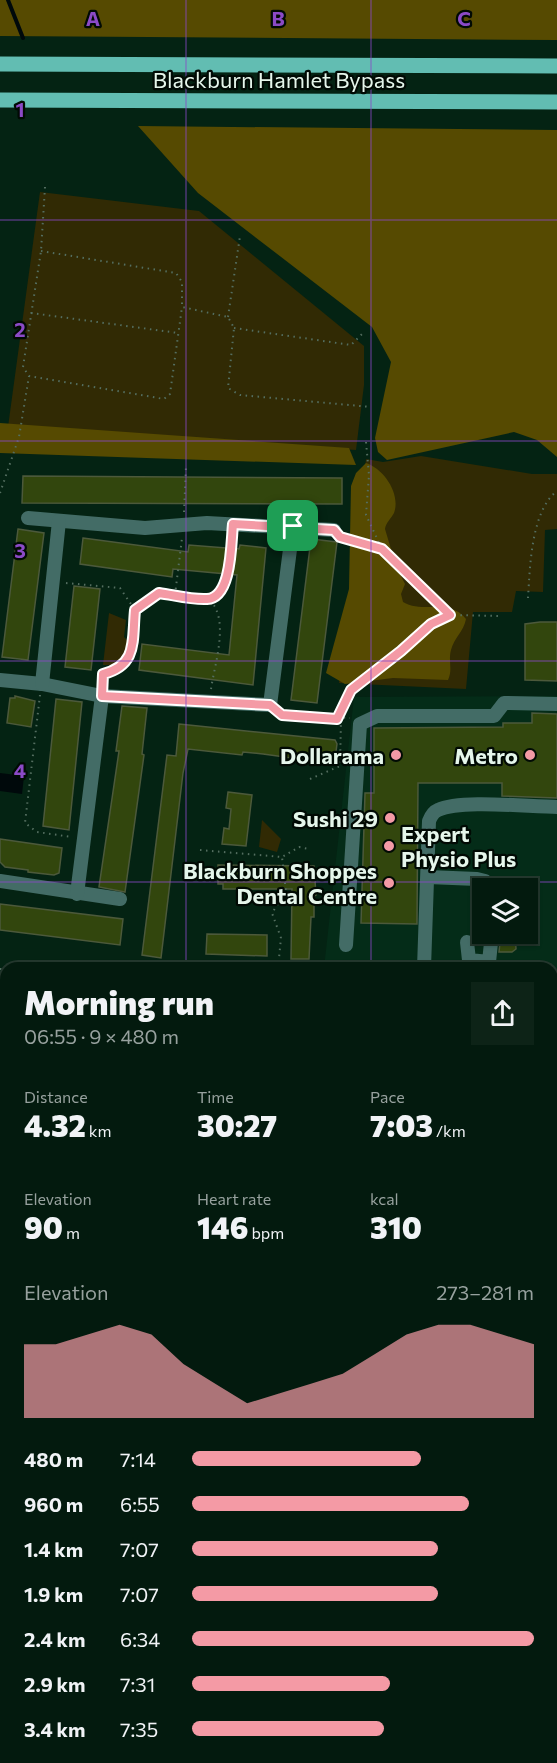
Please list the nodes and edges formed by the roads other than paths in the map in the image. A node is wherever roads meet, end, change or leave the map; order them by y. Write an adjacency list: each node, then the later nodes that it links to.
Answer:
1 (0, 64): 2 (main road, Blackburn Hamlet Bypass)
2 (557, 66)
3 (0, 100): 4 (main road, Blackburn Hamlet Bypass)
4 (557, 102)
5 (28, 518): 6 (street)
6 (59, 521): 7 (street); 10 (street)
7 (293, 526): 8 (street); 11 (street)
8 (334, 530)
9 (0, 680): 10 (street)
10 (42, 684): 11 (street)
11 (102, 696): 17 (street)
12 (557, 704): 21 (street)
13 (557, 807): 14 (street)
14 (428, 877): 15 (street); 22 (street)
15 (472, 879)
16 (0, 881): 17 (street)
17 (77, 894): 18 (street)
18 (120, 899)
19 (467, 942): 20 (street)
20 (491, 944)
21 (345, 945)
22 (424, 962)

